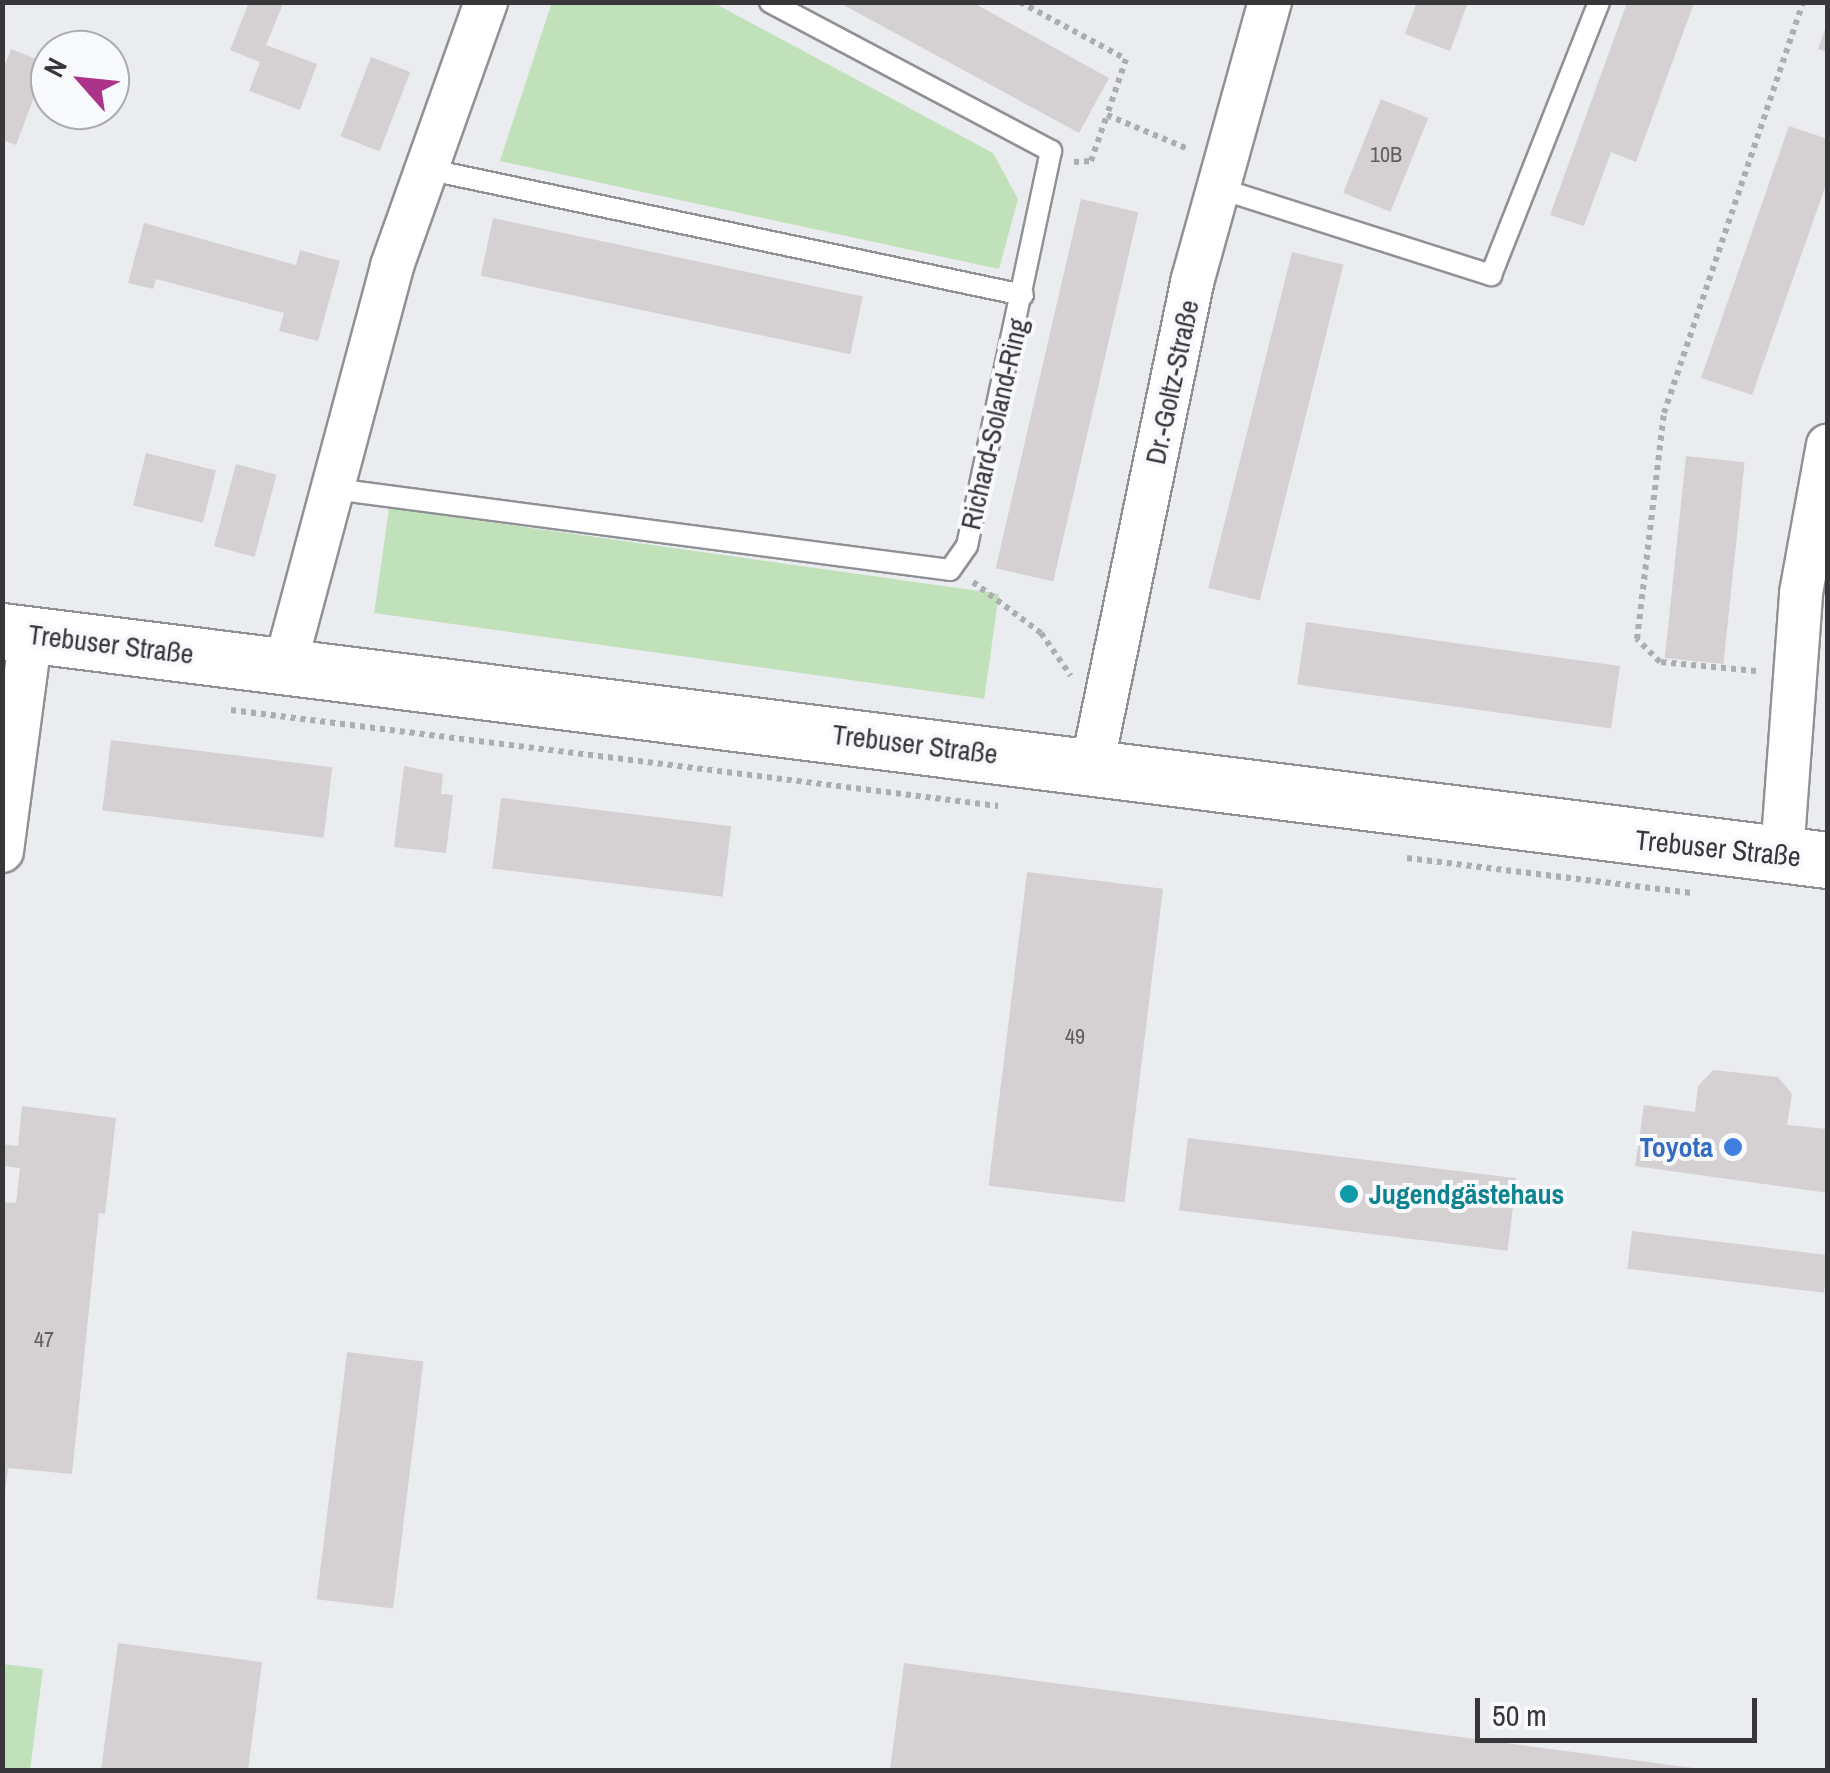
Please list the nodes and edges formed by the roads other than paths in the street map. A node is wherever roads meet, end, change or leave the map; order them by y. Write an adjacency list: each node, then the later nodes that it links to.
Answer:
1 (486, 2): 5 (street)
2 (770, 2): 7 (lane, Richard-Soland-Ring)
3 (1270, 2): 6 (street, Dr.-Goltz-Straße)
4 (1599, 2): 6 (lane)
5 (426, 169): 7 (lane); 9 (street)
6 (1222, 176): 13 (street, Dr.-Goltz-Straße)
7 (1023, 295): 9 (lane, Richard-Soland-Ring)
8 (1828, 445): 10 (street)
9 (334, 489): 12 (street)
10 (1819, 536): 15 (street)
11 (16, 632): 12 (street, Trebuser Straße); 14 (street)
12 (285, 666): 13 (street, Trebuser Straße)
13 (1097, 744): 15 (street, Trebuser Straße)
14 (2, 851)
15 (1805, 857)

